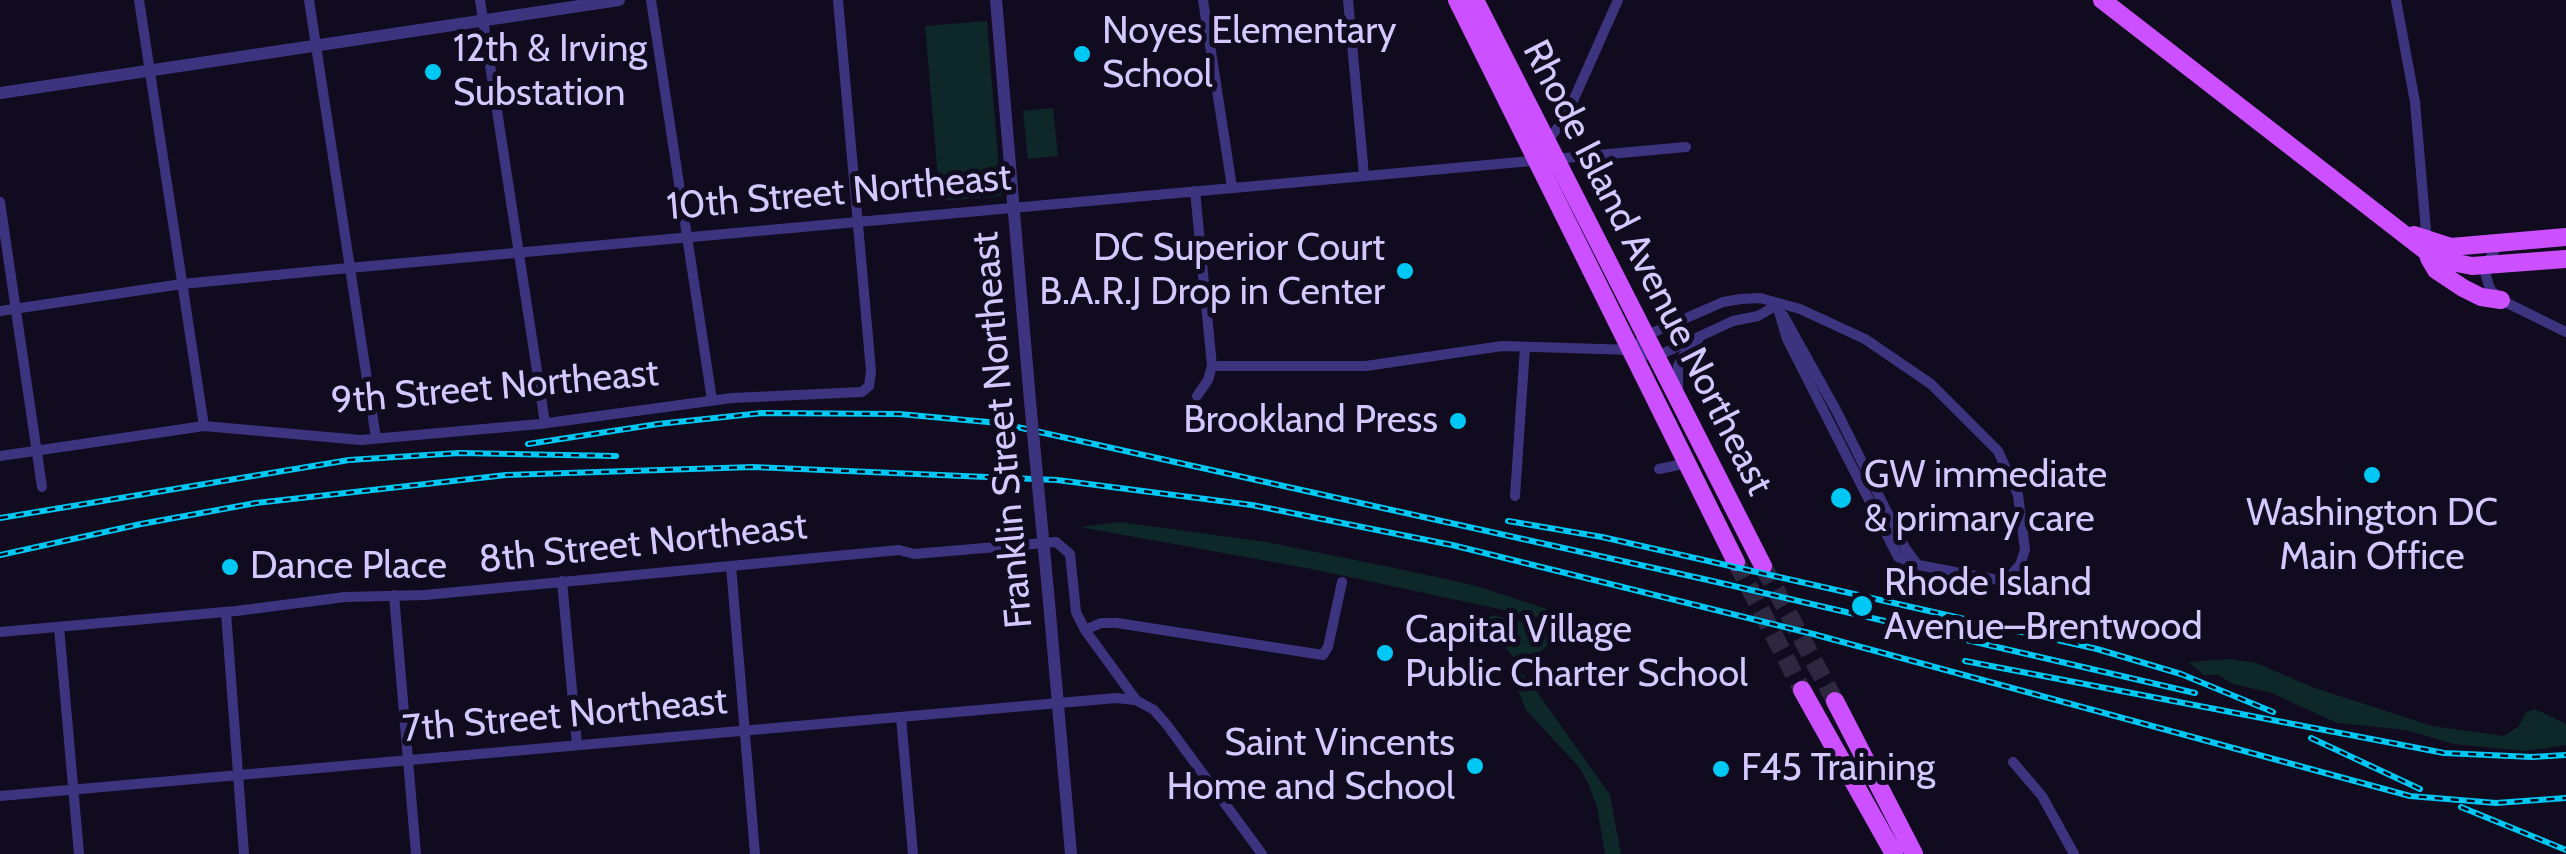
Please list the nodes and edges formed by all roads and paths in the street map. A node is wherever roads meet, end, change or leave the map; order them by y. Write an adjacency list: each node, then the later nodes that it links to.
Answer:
1 (139, 0): 17 (street)
2 (310, 0): 16 (street)
3 (480, 0): 15 (street)
4 (619, 0): 15 (street)
5 (651, 0): 27 (street)
6 (838, 0): 26 (street)
7 (996, 0): 25 (street, Franklin Street Northeast)
8 (1204, 0): 22 (street)
9 (1348, 0): 21 (street)
10 (1458, 0): 20 (main road, Rhode Island Avenue Northeast)
11 (1475, 0): 20 (main road, Rhode Island Avenue Northeast)
12 (1618, 0): 20 (street)
13 (2102, 0): 30 (main road)
14 (2396, 0): 30 (street)
15 (482, 20): 16 (street); 31 (street)
16 (316, 45): 17 (street); 34 (street)
17 (150, 70): 18 (street); 35 (street)
18 (0, 93)
19 (1686, 147): 20 (street, 10th Street Northeast)
20 (1545, 154): 21 (street, 10th Street Northeast); 42 (main road, Rhode Island Avenue Northeast)
21 (1364, 175): 22 (street, 10th Street Northeast)
22 (1232, 187): 23 (street, 10th Street Northeast)
23 (1195, 191): 25 (street, 10th Street Northeast); 45 (street)
24 (0, 202): 38 (street)
25 (1014, 208): 26 (street, 10th Street Northeast); 71 (street, Franklin Street Northeast, bridge)
26 (858, 222): 27 (street, 10th Street Northeast); 47 (street, 9th Street Northeast)
27 (686, 238): 31 (street, 10th Street Northeast); 47 (street)
28 (2566, 238): 29 (main road)
29 (2499, 243): 30 (main road); 33 (street)
30 (2427, 247): 33 (main road); 36 (main road)
31 (519, 253): 34 (street, 10th Street Northeast); 49 (street)
32 (2566, 259): 33 (main road)
33 (2485, 266): 36 (street)
34 (349, 268): 35 (street, 10th Street Northeast); 51 (street)
35 (182, 284): 38 (street, 10th Street Northeast); 50 (street)
36 (2501, 300): 41 (street)
37 (1777, 306): 37 (street); 40 (street); 42 (street)
38 (16, 309): 39 (street, 10th Street Northeast); 52 (street)
39 (0, 312)
40 (1712, 330): 44 (street); 48 (street)
41 (2566, 332)
42 (1639, 343): 43 (street); 44 (main road, Rhode Island Avenue Northeast); 54 (main road, Rhode Island Avenue Northeast)
43 (1525, 347): 45 (street); 57 (street)
44 (1655, 357): 48 (main road, Rhode Island Avenue Northeast)
45 (1212, 366): 46 (street)
46 (1197, 396)
47 (712, 400): 49 (street, 9th Street Northeast)
48 (1683, 413): 60 (main road, Rhode Island Avenue Northeast)
49 (545, 423): 51 (street, 9th Street Northeast)
50 (204, 426): 51 (street, 9th Street Northeast); 52 (street, 9th Street Northeast)
51 (376, 438)
52 (37, 450): 53 (street, 9th Street Northeast); 56 (street)
53 (0, 456)
54 (1688, 464): 55 (street); 58 (main road, Rhode Island Avenue Northeast)
55 (1659, 469)
56 (42, 487)
57 (1515, 496)
58 (1736, 562)
59 (731, 566): 61 (street, 8th Street Northeast); 66 (street, 8th Street Northeast); 73 (street)
60 (1762, 566)
61 (562, 581): 63 (street, 8th Street Northeast); 74 (street)
62 (1342, 582): 66 (street)
63 (394, 594): 64 (street, 8th Street Northeast); 75 (street)
64 (226, 612): 65 (street, 8th Street Northeast); 77 (street)
65 (59, 627): 67 (street, 8th Street Northeast); 78 (street)
66 (1085, 630): 69 (street)
67 (0, 632)
68 (1802, 690): 87 (main road)
69 (1136, 700): 71 (street, 7th Street Northeast); 80 (street)
70 (1834, 701): 88 (main road)
71 (1058, 702): 72 (street, 7th Street Northeast); 86 (street, Franklin Street Northeast)
72 (901, 716): 73 (street, 7th Street Northeast); 85 (street)
73 (744, 730): 74 (street, 7th Street Northeast); 84 (street)
74 (577, 745): 75 (street, 7th Street Northeast)
75 (408, 760): 77 (street, 7th Street Northeast); 83 (street)
76 (2013, 762): 89 (street)
77 (240, 775): 78 (street, 7th Street Northeast); 82 (street)
78 (74, 790): 79 (street, 7th Street Northeast); 81 (street)
79 (0, 796)
80 (1257, 850)
81 (79, 854)
82 (244, 854)
83 (416, 854)
84 (755, 854)
85 (913, 854)
86 (1071, 854)
87 (1894, 854)
88 (1914, 854)
89 (2074, 854)

